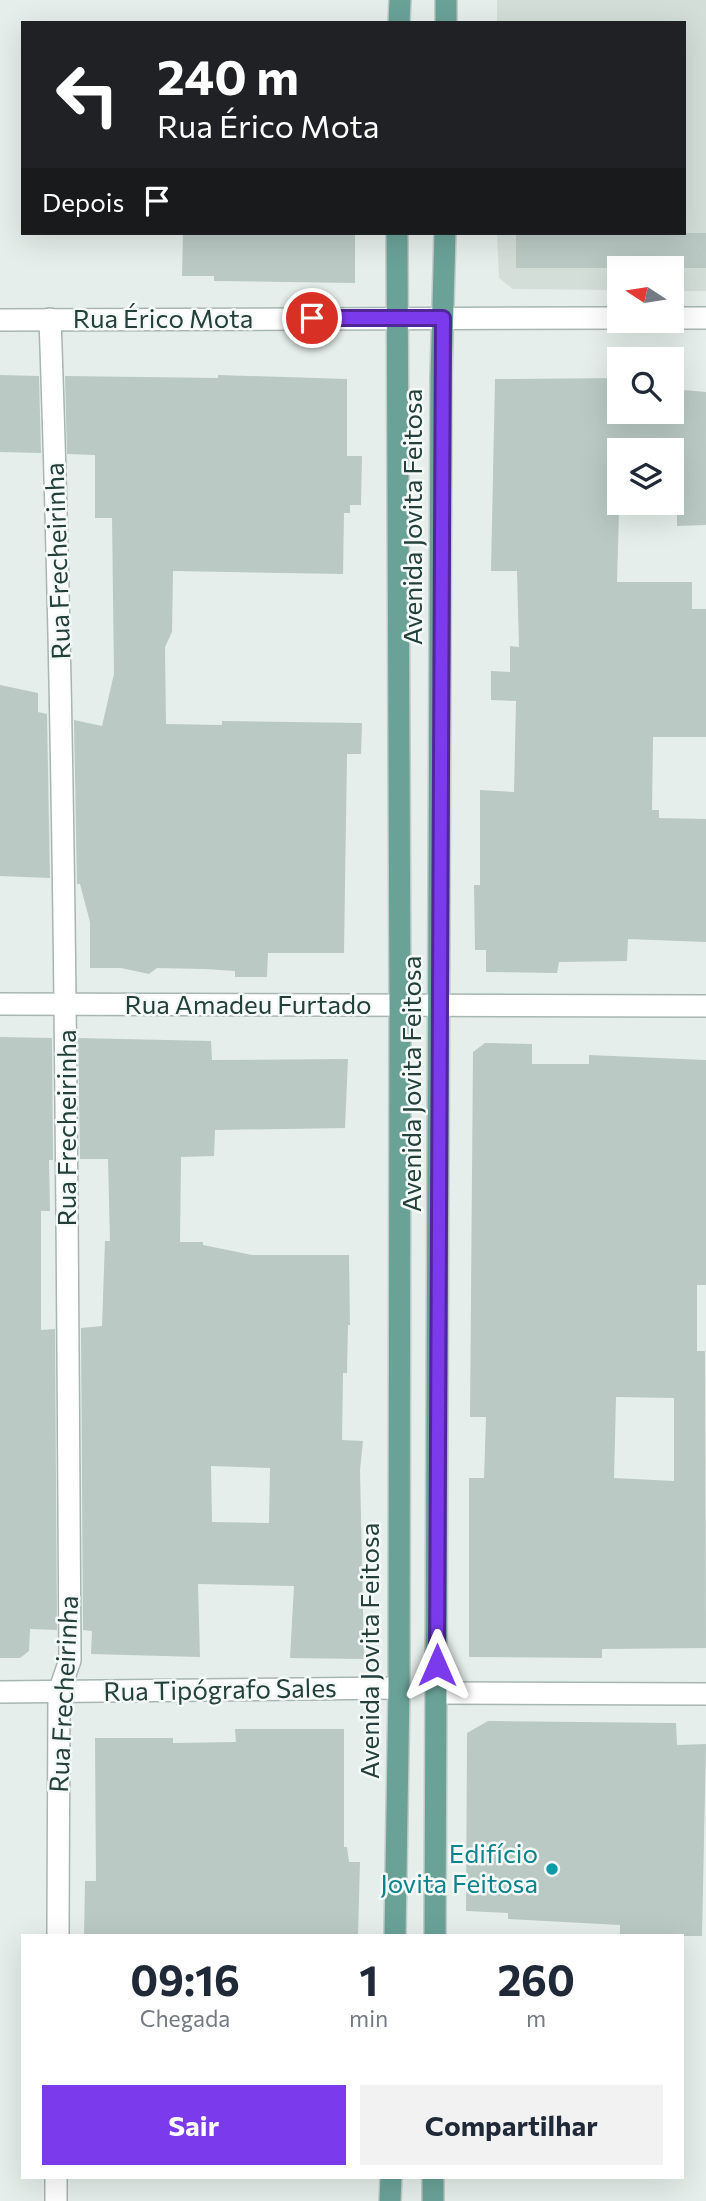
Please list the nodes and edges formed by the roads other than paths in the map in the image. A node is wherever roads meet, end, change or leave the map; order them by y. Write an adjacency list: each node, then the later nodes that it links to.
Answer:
1 (400, 0): 3 (main road)
2 (446, 0): 4 (main road)
3 (399, 21)
4 (446, 21)
5 (397, 235): 7 (main road, Avenida Jovita Feitosa)
6 (445, 235): 8 (main road, Avenida Jovita Feitosa)
7 (395, 317): 8 (street, Rua Érico Mota); 12 (street, Rua Érico Mota); 16 (main road, Avenida Jovita Feitosa)
8 (443, 318): 9 (street, Rua Érico Mota); 17 (main road, Avenida Jovita Feitosa)
9 (607, 318)
10 (684, 318): 11 (street)
11 (706, 318)
12 (50, 319): 13 (street, Rua Érico Mota); 14 (street, Rua Frecheirinha)
13 (0, 320)
14 (66, 1003): 15 (street, Rua Amadeu Furtado); 16 (street, Rua Amadeu Furtado); 21 (street, Rua Frecheirinha)
15 (0, 1004)
16 (400, 1006): 17 (street, Rua Amadeu Furtado); 19 (main road, Avenida Jovita Feitosa)
17 (440, 1006): 18 (street, Rua Amadeu Furtado); 22 (main road, Avenida Jovita Feitosa)
18 (706, 1006)
19 (399, 1688): 21 (street, Rua Tipógrafo Sales); 25 (main road, Avenida Jovita Feitosa)
20 (0, 1692): 21 (street, Rua Tipógrafo Sales)
21 (59, 1692): 24 (street, Rua Frecheirinha)
22 (437, 1693): 23 (street); 26 (main road, Avenida Jovita Feitosa)
23 (706, 1693)
24 (58, 1934)
25 (395, 1934)
26 (435, 1934)
27 (56, 2179): 30 (street)
28 (391, 2179): 31 (main road)
29 (433, 2179): 32 (main road)
30 (56, 2201)
31 (390, 2201)
32 (433, 2201)

